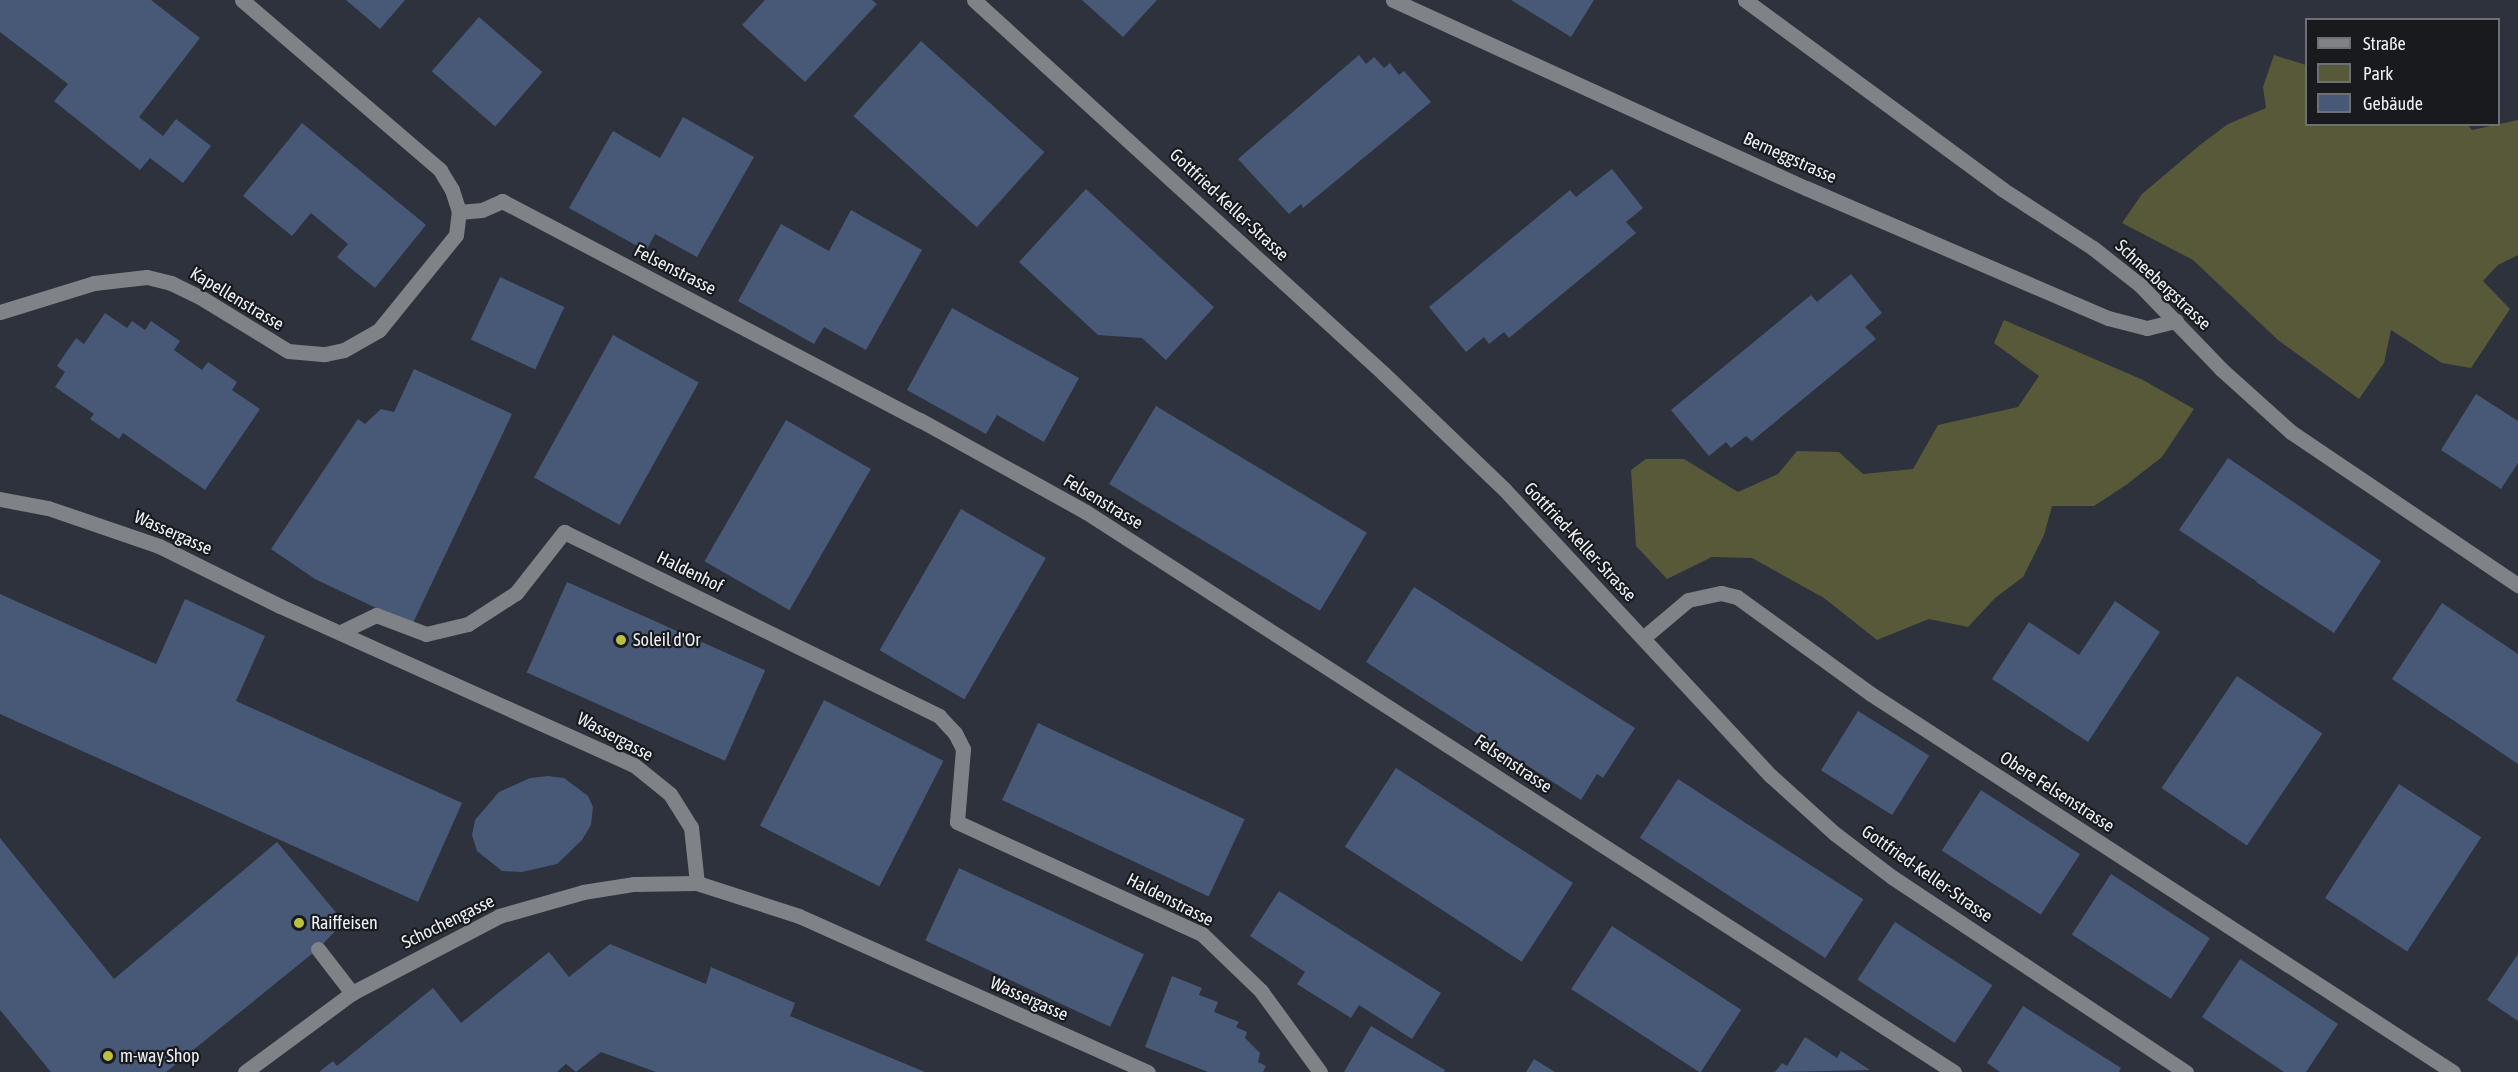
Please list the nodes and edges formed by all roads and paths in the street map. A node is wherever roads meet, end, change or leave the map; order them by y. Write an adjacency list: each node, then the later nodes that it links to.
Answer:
1 (242, 0): 5 (street)
2 (974, 0): 11 (street, Gottfried-Keller-Strasse)
3 (1393, 0): 7 (street, Berneggstrasse)
4 (1745, 0): 7 (street, Schneebergstrasse)
5 (459, 212): 6 (street, Kapellenstrasse); 19 (street, Felsenstrasse)
6 (0, 312)
7 (2176, 321): 9 (street, Schneebergstrasse)
8 (0, 499): 10 (street, Wassergasse)
9 (2518, 585)
10 (341, 632): 12 (street, Haldenhof); 13 (street, Wassergasse)
11 (1642, 638): 20 (street, Gottfried-Keller-Strasse); 21 (street, Obere Felsenstrasse)
12 (957, 822): 18 (street, Haldenstrasse)
13 (697, 883): 15 (street, Schochengasse); 17 (street, Wassergasse)
14 (318, 949): 15 (street)
15 (352, 993): 16 (street, Schochengasse)
16 (245, 1072)
17 (1148, 1072)
18 (1320, 1072)
19 (1954, 1072)
20 (2186, 1072)
21 (2452, 1072)

